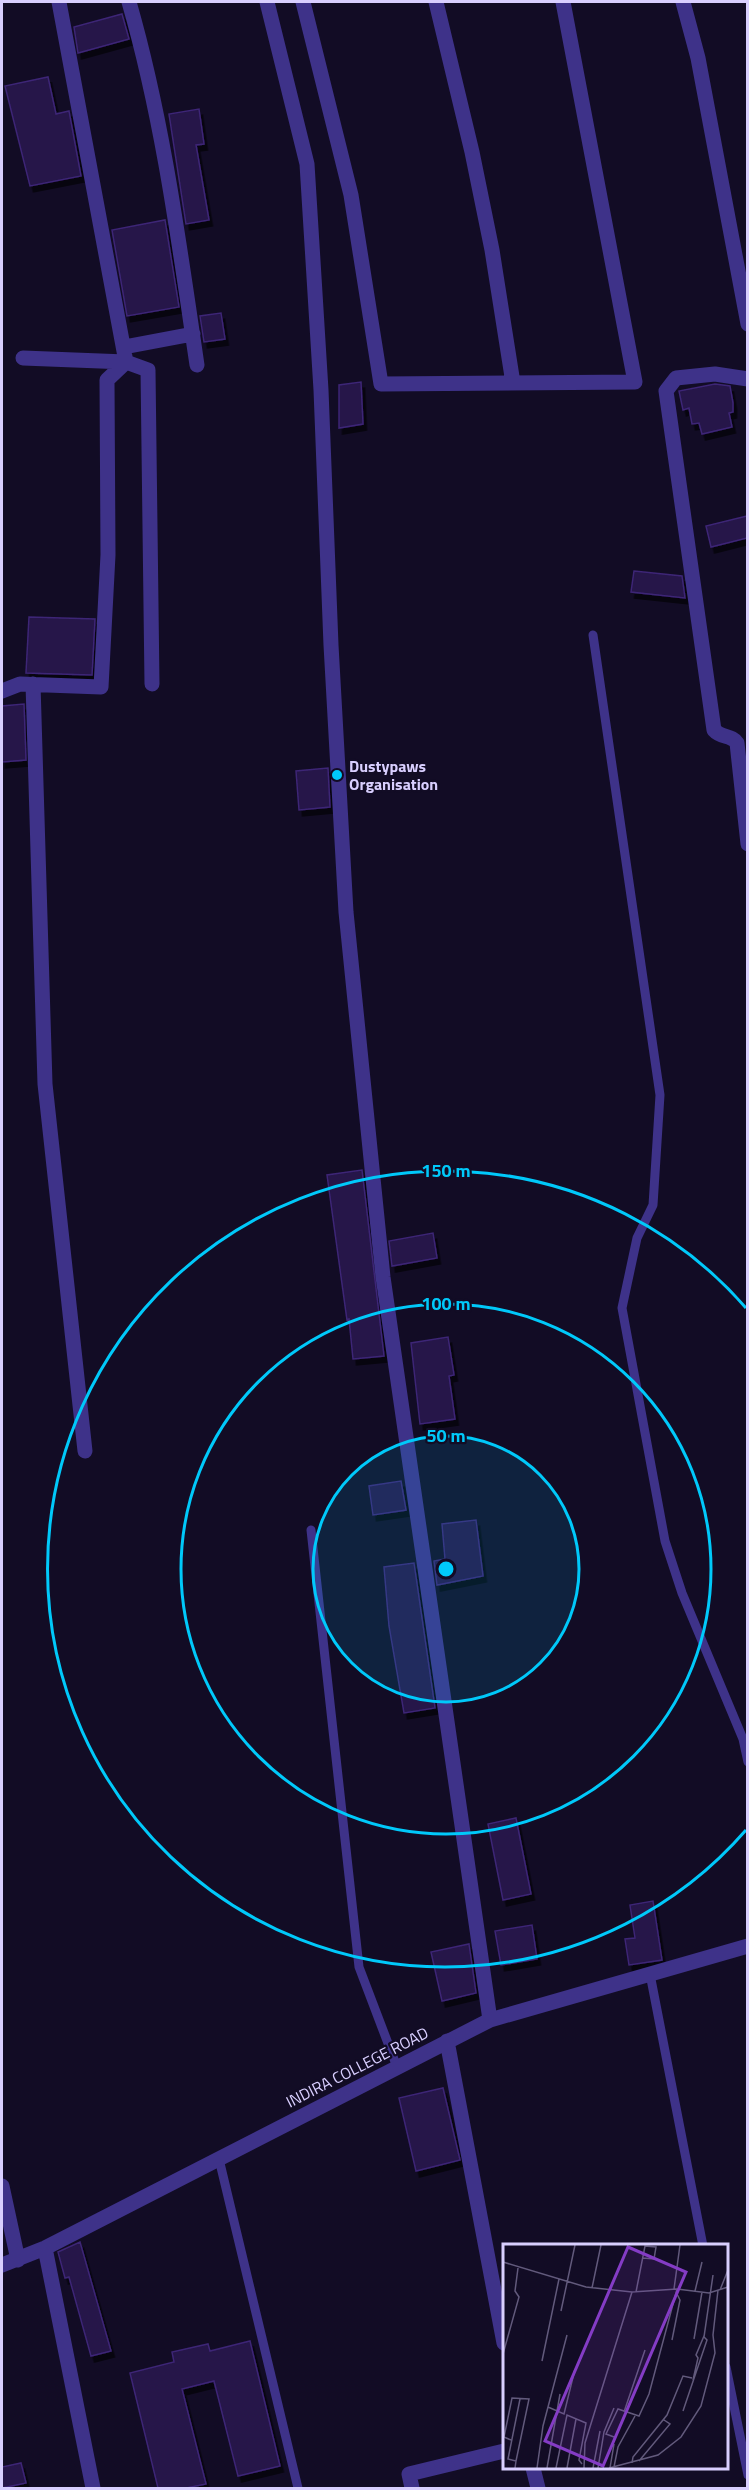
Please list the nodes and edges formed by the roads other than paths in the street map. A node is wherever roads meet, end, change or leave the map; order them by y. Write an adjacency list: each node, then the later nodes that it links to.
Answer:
1 (59, 2): 10 (street)
2 (129, 2): 9 (street)
3 (267, 2): 25 (street)
4 (303, 2): 14 (street)
5 (436, 2): 14 (street)
6 (563, 2): 14 (street)
7 (683, 2): 8 (street)
8 (747, 324)
9 (193, 334): 10 (street); 12 (street)
10 (125, 355): 11 (street); 16 (street); 17 (street)
11 (23, 358)
12 (197, 365)
13 (747, 379): 19 (street)
14 (513, 383)
15 (593, 635): 22 (lane)
16 (33, 684): 18 (street); 20 (street)
17 (152, 684)
18 (2, 691)
19 (747, 844)
20 (86, 1451)
21 (311, 1530): 27 (lane)
22 (747, 1762)
23 (747, 1946): 24 (street, INDIRA COLLEGE ROAD)
24 (650, 1974): 25 (street, INDIRA COLLEGE ROAD); 31 (lane)
25 (490, 2020): 26 (street, INDIRA COLLEGE ROAD)
26 (447, 2041): 27 (street, INDIRA COLLEGE ROAD); 35 (street)
27 (397, 2067): 28 (street, INDIRA COLLEGE ROAD)
28 (219, 2159): 32 (street, INDIRA COLLEGE ROAD); 41 (lane)
29 (2, 2186): 30 (street)
30 (5, 2224): 33 (street)
31 (703, 2244)
32 (45, 2248): 33 (street, INDIRA COLLEGE ROAD); 40 (street)
33 (18, 2260): 34 (street, INDIRA COLLEGE ROAD)
34 (2, 2265)
35 (503, 2338)
36 (728, 2377): 39 (lane)
37 (503, 2451): 42 (street)
38 (533, 2469): 43 (street)
39 (747, 2475)
40 (93, 2488)
41 (298, 2488)
42 (412, 2488)
43 (538, 2488)

